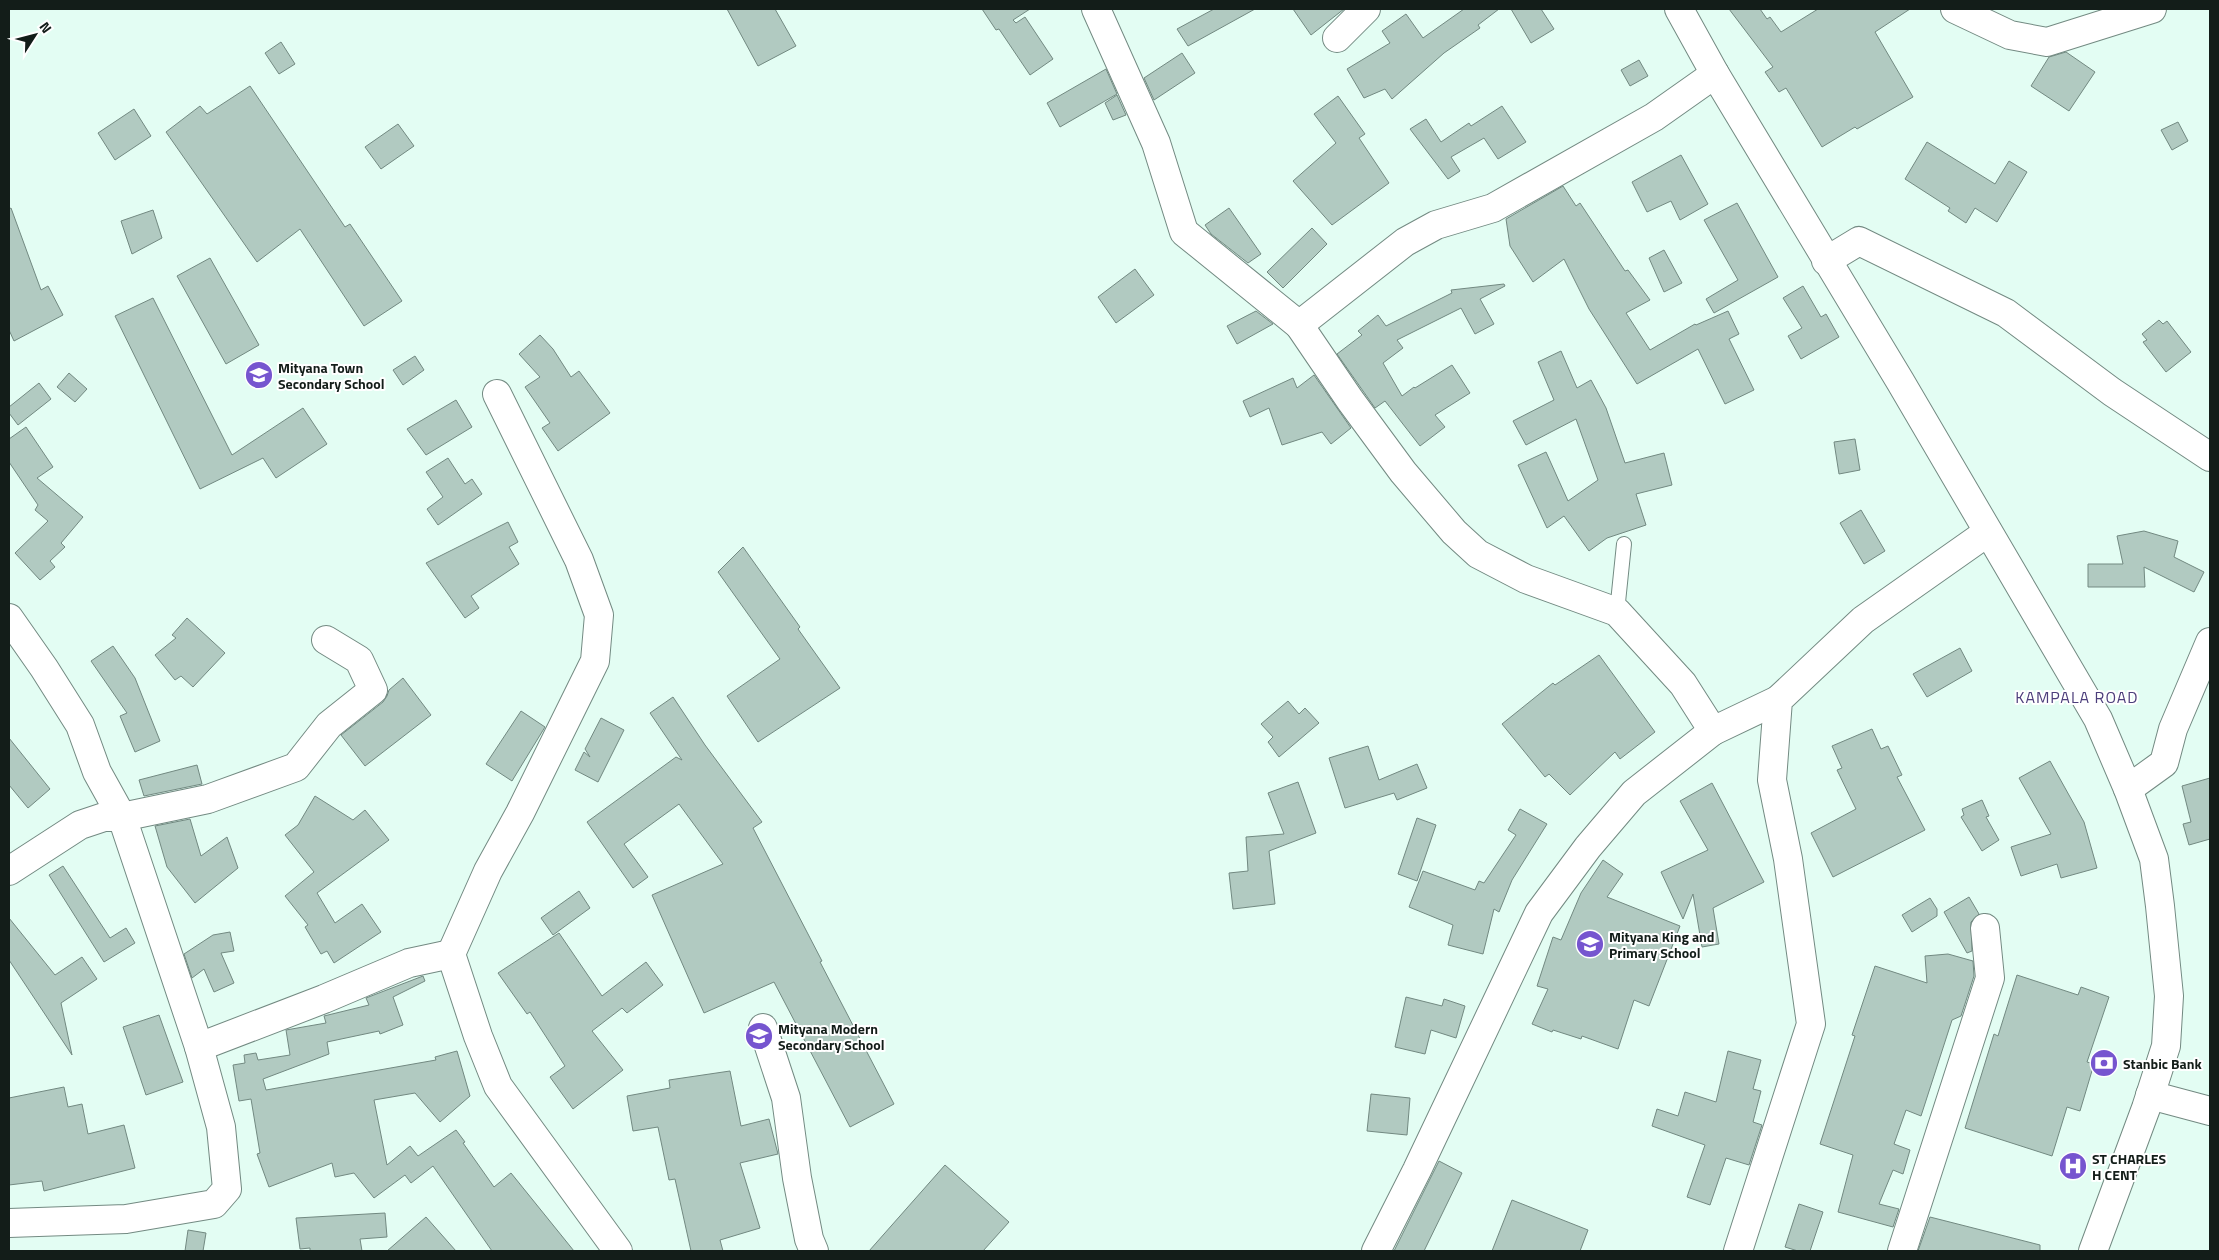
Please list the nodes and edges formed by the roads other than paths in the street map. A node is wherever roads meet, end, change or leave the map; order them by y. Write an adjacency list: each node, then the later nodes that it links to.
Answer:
1 (1096, 9): 9 (street)
2 (1366, 9): 6 (street)
3 (1679, 9): 7 (street)
4 (1955, 9): 5 (street)
5 (2152, 9)
6 (1337, 38)
7 (1715, 74): 8 (street); 9 (street)
8 (1826, 261): 11 (street); 12 (street)
9 (1299, 325): 14 (street)
10 (497, 394): 24 (street)
11 (2210, 457)
12 (1988, 532): 18 (street); 20 (street)
13 (1624, 544): 14 (lane)
14 (1617, 612): 19 (street)
15 (9, 618): 21 (street)
16 (326, 640): 21 (street)
17 (2210, 642): 20 (street)
18 (1778, 700): 19 (street); 33 (street)
19 (1713, 731): 32 (street)
20 (2128, 789): 27 (street)
21 (122, 817): 22 (street); 26 (street)
22 (9, 870)
23 (1985, 928): 34 (street)
24 (451, 954): 26 (street); 30 (street)
25 (763, 1028): 31 (street)
26 (199, 1047): 29 (street)
27 (2150, 1095): 28 (street); 35 (street)
28 (2210, 1111)
29 (9, 1223)
30 (618, 1251)
31 (814, 1251)
32 (1376, 1251)
33 (1738, 1251)
34 (1902, 1251)
35 (2093, 1251)

